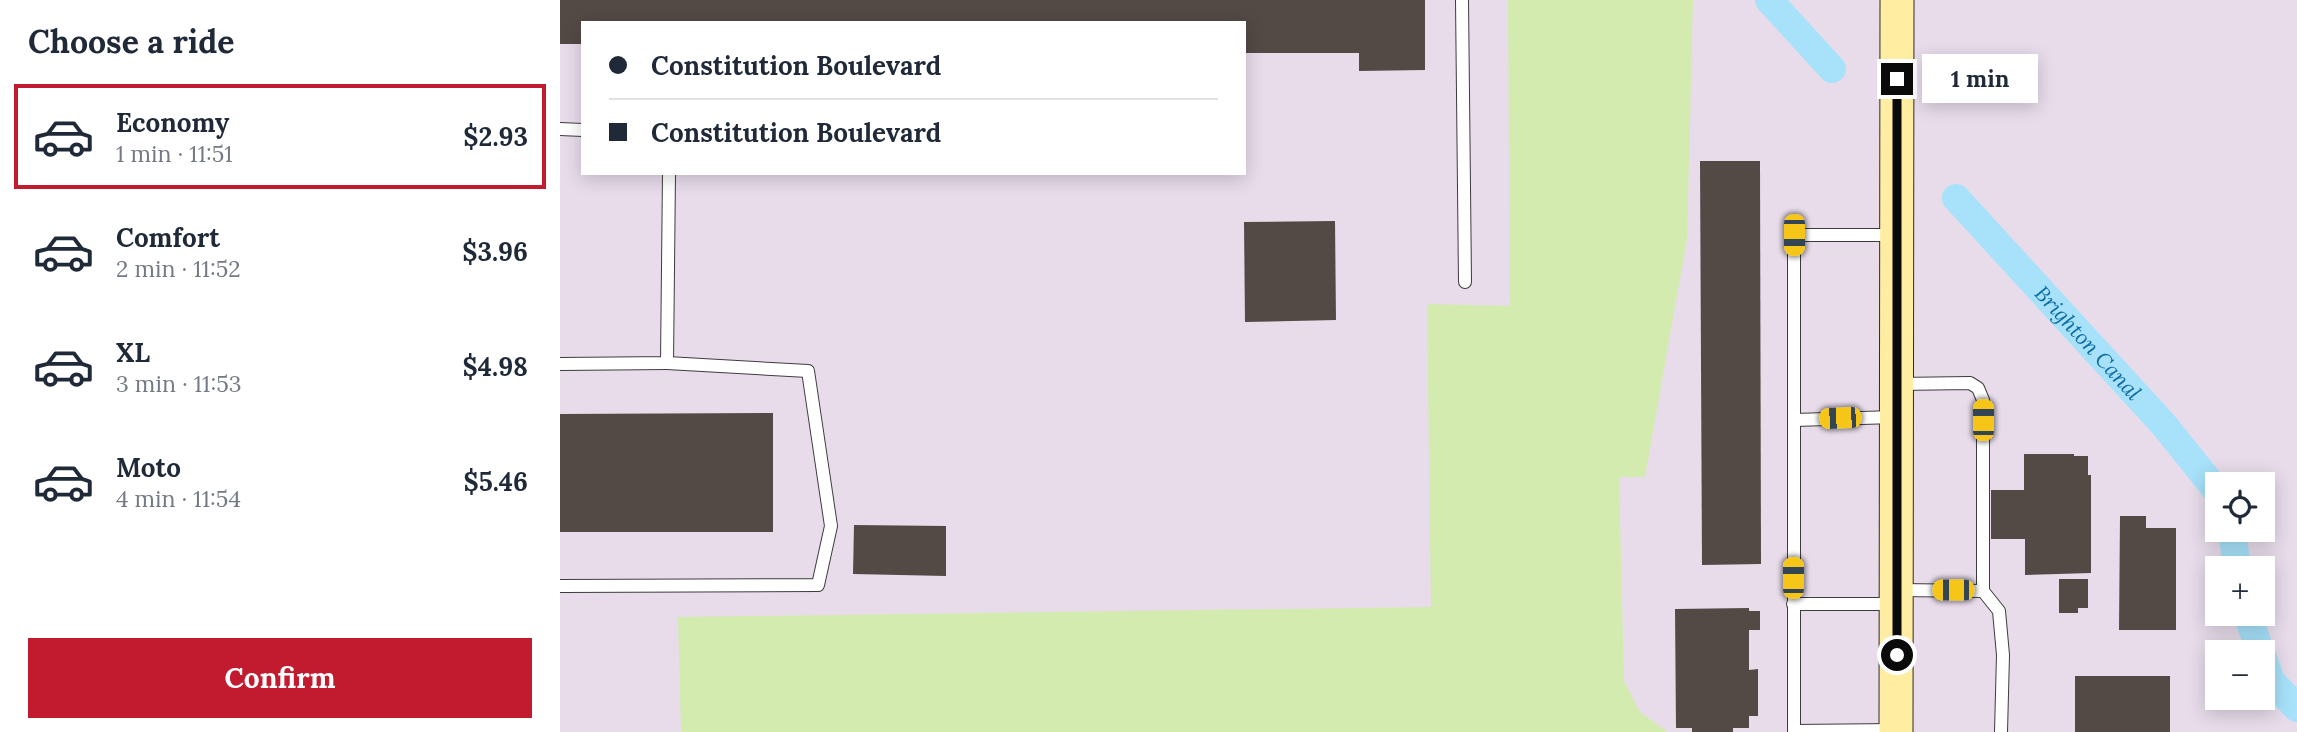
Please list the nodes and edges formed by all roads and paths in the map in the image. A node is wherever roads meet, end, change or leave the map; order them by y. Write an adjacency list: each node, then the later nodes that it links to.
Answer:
1 (1462, 0): 7 (lane)
2 (1897, 0): 6 (street)
3 (560, 129): 4 (lane)
4 (581, 130)
5 (670, 175): 8 (lane)
6 (1898, 236): 10 (street); 12 (lane)
7 (1465, 282)
8 (667, 363): 9 (lane); 13 (lane)
9 (560, 364)
10 (1898, 384): 11 (street); 14 (lane)
11 (1898, 417): 12 (lane); 15 (street)
12 (1794, 420): 16 (lane)
13 (560, 586)
14 (1983, 590): 15 (lane); 19 (lane)
15 (1898, 597): 16 (lane); 18 (street)
16 (1793, 604): 17 (lane)
17 (1794, 731): 18 (lane)
18 (1896, 731)
19 (2001, 732)

